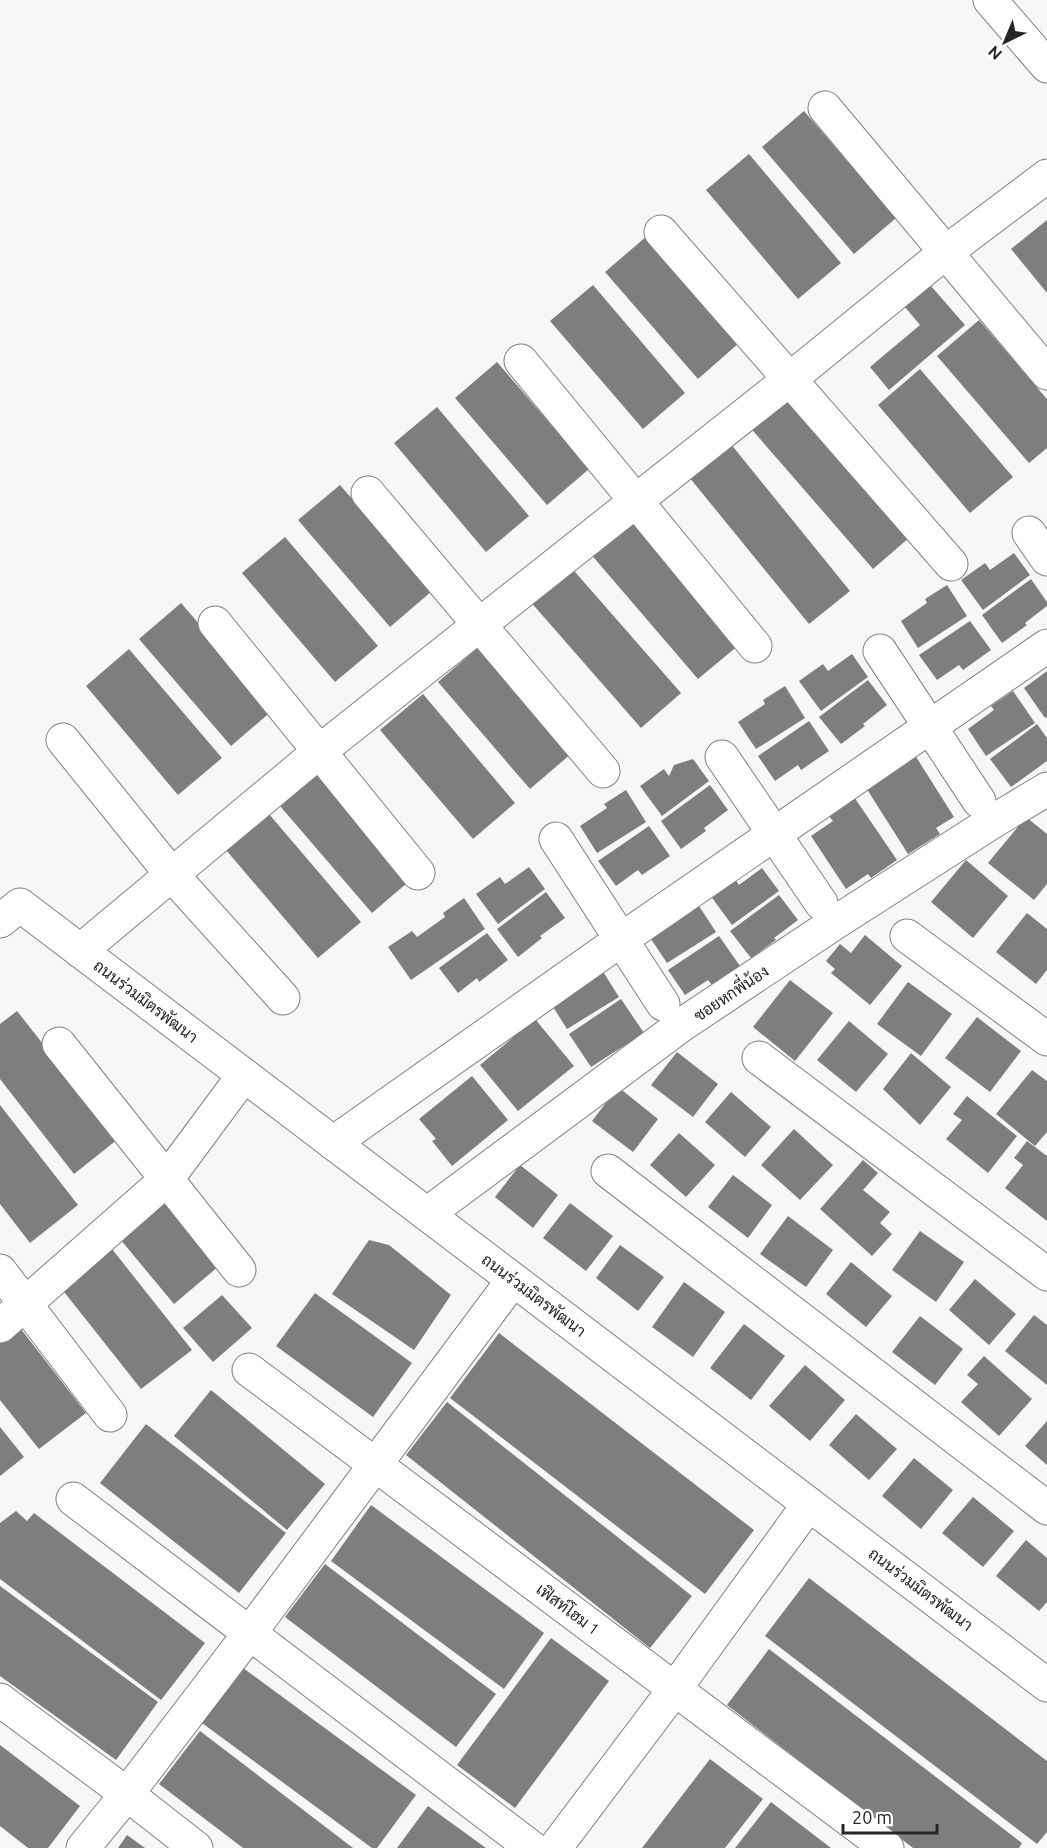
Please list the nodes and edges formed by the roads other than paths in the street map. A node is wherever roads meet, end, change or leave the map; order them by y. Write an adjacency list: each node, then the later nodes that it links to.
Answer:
1 (990, 0): 2 (street)
2 (1047, 66)
3 (825, 108): 6 (street)
4 (1047, 176): 6 (street)
5 (661, 232): 9 (street)
6 (946, 252): 8 (street); 9 (street)
7 (520, 361): 11 (street)
8 (1047, 373)
9 (790, 379): 11 (street); 14 (street)
10 (368, 493): 16 (street)
11 (636, 501): 16 (street); 17 (street)
12 (1029, 532): 13 (street)
13 (1047, 559)
14 (951, 564)
15 (215, 623): 22 (street)
16 (480, 626): 22 (street); 24 (street)
17 (755, 646)
18 (1047, 646): 20 (street)
19 (880, 651): 20 (street)
20 (930, 726): 26 (street); 27 (street)
21 (63, 740): 30 (street)
22 (320, 751): 29 (street); 30 (street)
23 (722, 757): 27 (street)
24 (603, 771)
25 (1047, 789): 45 (street, ซอยหกพี่น้อง)
26 (979, 801)
27 (773, 834): 31 (street); 34 (street)
28 (556, 839): 34 (street)
29 (418, 873)
30 (172, 875): 35 (street); 36 (street)
31 (821, 903)
32 (10, 913): 35 (street, ถนนร่วมมิตรพัฒนา)
33 (906, 936): 38 (street)
34 (622, 939): 37 (street); 42 (street)
35 (80, 951): 41 (street, ถนนร่วมมิตรพัฒนา)
36 (283, 998)
37 (663, 1004)
38 (1047, 1040)
39 (59, 1044): 44 (street)
40 (759, 1058): 48 (street)
41 (244, 1075): 42 (street, ถนนร่วมมิตรพัฒนา); 44 (street)
42 (333, 1143): 45 (street, ถนนร่วมมิตรพัฒนา)
43 (609, 1171): 57 (street)
44 (167, 1179): 46 (street); 50 (street)
45 (427, 1214): 49 (street, ถนนร่วมมิตรพัฒนา)
46 (238, 1270)
47 (0, 1271): 50 (street)
48 (1047, 1274)
49 (513, 1280): 54 (street); 56 (street, ถนนร่วมมิตรพัฒนา)
50 (26, 1305): 51 (street); 53 (street)
51 (0, 1326)
52 (249, 1370): 54 (street, เฟิสท์โฮม 1)
53 (110, 1415)
54 (373, 1465): 58 (street); 60 (street, เฟิสท์โฮม 1)
55 (73, 1498): 58 (street)
56 (808, 1504): 59 (street, ถนนร่วมมิตรพัฒนา); 60 (street)
57 (1047, 1508)
58 (249, 1634): 62 (street); 65 (street)
59 (1047, 1685)
60 (674, 1690): 66 (street); 67 (street, เฟิสท์โฮม 1)
61 (0, 1700): 62 (street)
62 (127, 1794): 63 (street); 64 (street)
63 (83, 1848)
64 (196, 1848)
65 (532, 1848)
66 (555, 1848)
67 (887, 1848)

